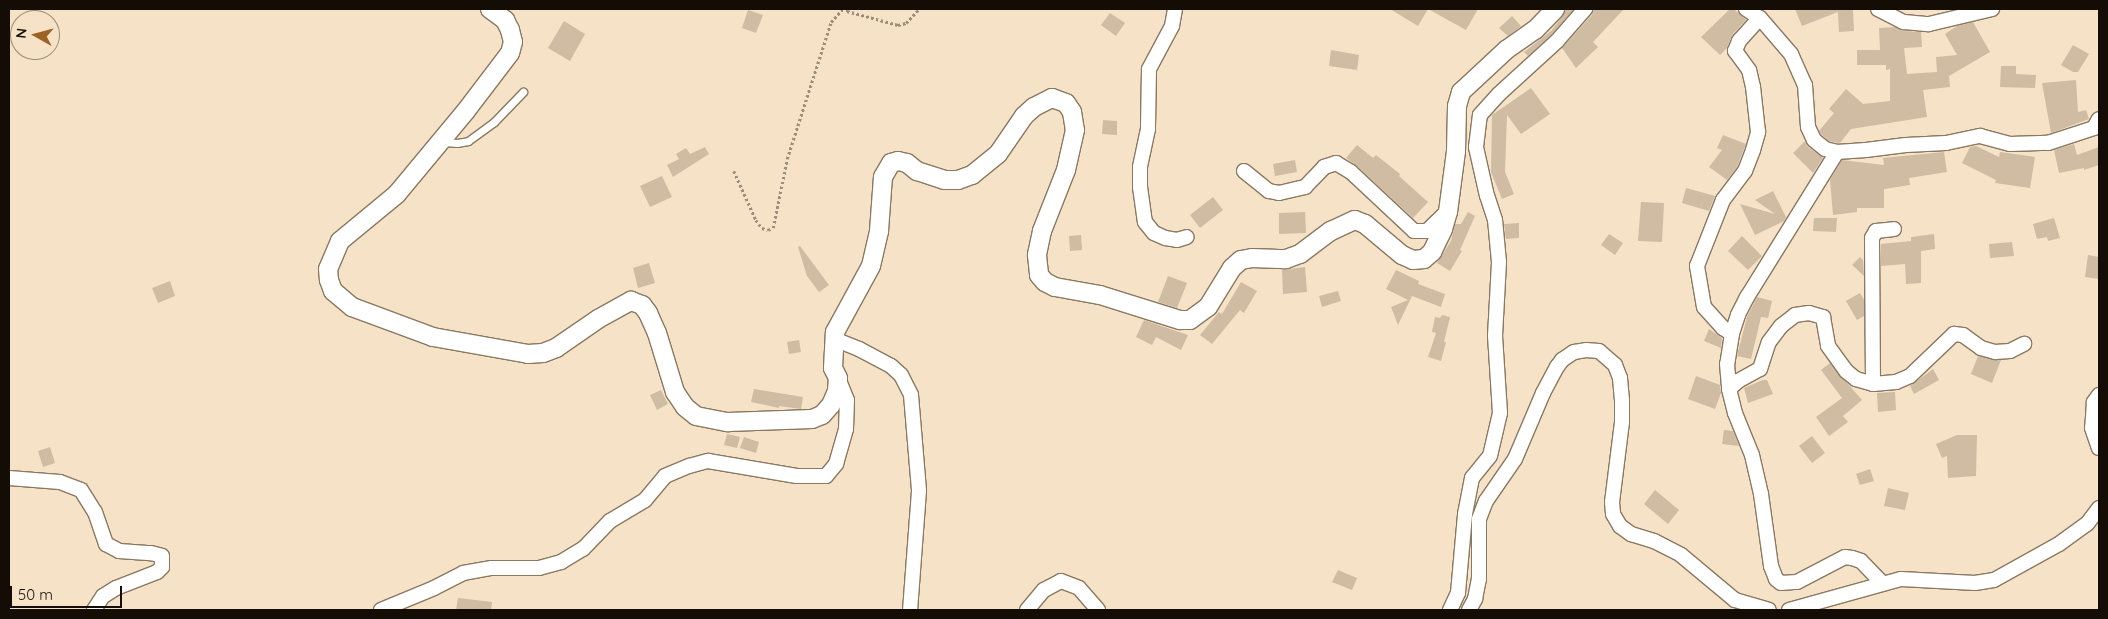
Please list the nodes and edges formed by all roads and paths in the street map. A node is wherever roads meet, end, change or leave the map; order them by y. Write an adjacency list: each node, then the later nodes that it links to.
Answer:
1 (490, 9): 12 (street)
2 (919, 9): 14 (path)
3 (1175, 9): 18 (street)
4 (1555, 9): 16 (street)
5 (1585, 9): 36 (street)
6 (1746, 9): 9 (street)
7 (1878, 9): 8 (street)
8 (1992, 9)
9 (1760, 18): 13 (street); 19 (street)
10 (523, 92): 12 (lane)
11 (2099, 119): 13 (street)
12 (441, 141): 22 (street)
13 (1837, 152): 19 (street)
14 (734, 171)
15 (1244, 171): 16 (street)
16 (1448, 212): 20 (street)
17 (1894, 229): 23 (street)
18 (1187, 236)
19 (1732, 334): 24 (street)
20 (834, 339): 22 (street); 33 (street)
21 (2024, 344): 23 (street)
22 (838, 378): 32 (street)
23 (1873, 384): 24 (street)
24 (1729, 389): 29 (street)
25 (2099, 395): 26 (street)
26 (2099, 448)
27 (9, 478): 31 (street)
28 (2099, 508): 29 (street)
29 (1882, 583): 30 (street)
30 (1817, 607): 39 (street)
31 (94, 610)
32 (380, 610)
33 (910, 610)
34 (1027, 610): 35 (street)
35 (1098, 610)
36 (1450, 610)
37 (1470, 610): 38 (street)
38 (1769, 610)
39 (1789, 610)

